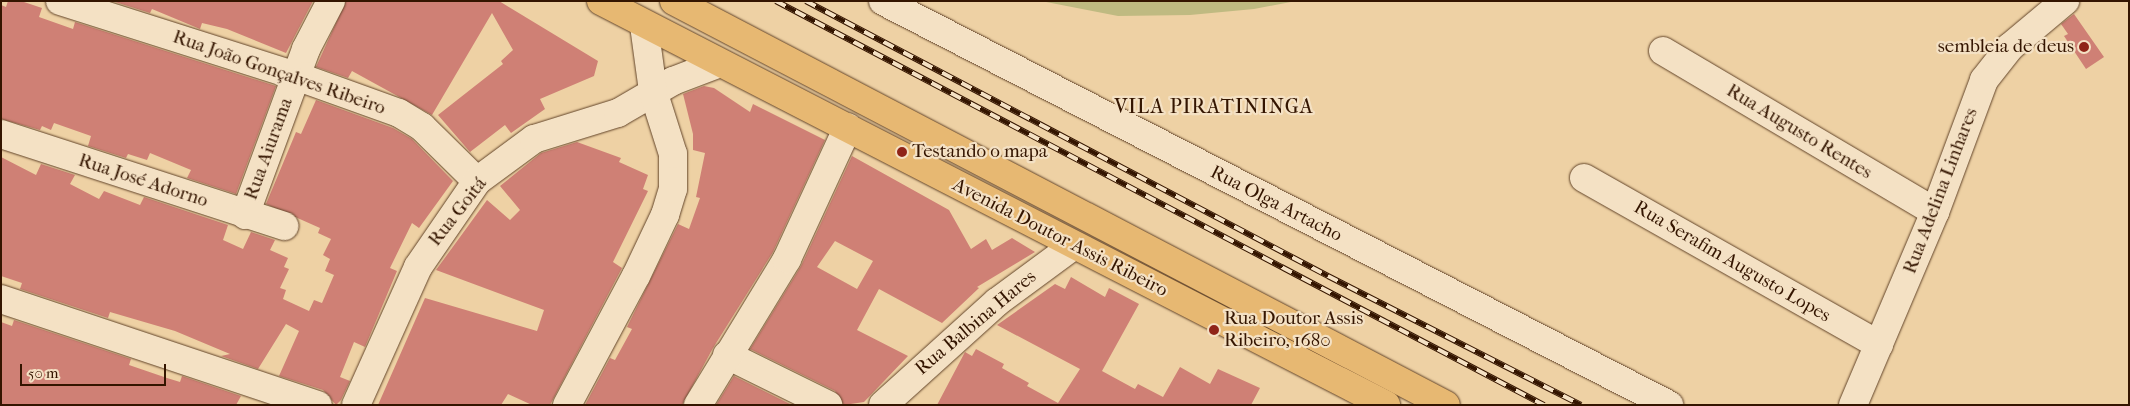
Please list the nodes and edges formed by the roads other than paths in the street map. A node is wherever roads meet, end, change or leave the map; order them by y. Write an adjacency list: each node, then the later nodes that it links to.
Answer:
1 (60, 1): 10 (street, Rua João Gonçalves Ribeiro)
2 (331, 1): 10 (street, Rua Aiurama)
3 (601, 1): 7 (main road, Avenida Doutor Assis Ribeiro)
4 (674, 1): 19 (main road, Avenida Doutor Assis Ribeiro)
5 (883, 1): 32 (street, Rua Olga Artacho)
6 (2064, 1): 16 (street, Rua Adelina Linhares)
7 (644, 25): 9 (main road, Avenida Doutor Assis Ribeiro); 11 (street)
8 (1663, 51): 16 (street, Rua Augusto Rentes)
9 (720, 63): 11 (street, Rua Goitá); 12 (main road, Avenida Doutor Assis Ribeiro)
10 (296, 76): 15 (street, Rua João Gonçalves Ribeiro); 17 (street, Rua Aiurama)
11 (654, 91): 15 (street, Rua Goitá); 26 (street)
12 (848, 127): 20 (main road, Avenida Doutor Assis Ribeiro); 23 (street)
13 (1, 134): 17 (street, Rua José Adorno)
14 (1584, 178): 22 (street, Rua Serafim Augusto Lopes)
15 (477, 181): 25 (street, Rua Goitá)
16 (1936, 212): 22 (street, Rua Adelina Linhares)
17 (245, 214): 18 (street, Rua José Adorno)
18 (284, 226)
19 (1124, 235): 20 (main road); 31 (main road, Avenida Doutor Assis Ribeiro)
20 (1073, 246): 29 (street, Rua Balbina Hares); 30 (main road, Avenida Doutor Assis Ribeiro)
21 (1, 299): 24 (street)
22 (1879, 345): 33 (street, Rua Adelina Linhares)
23 (727, 355): 27 (street); 28 (street)
24 (318, 405)
25 (356, 405)
26 (567, 405)
27 (698, 405)
28 (828, 405)
29 (883, 405)
30 (1386, 405)
31 (1446, 405)
32 (1669, 405)
33 (1853, 405)

